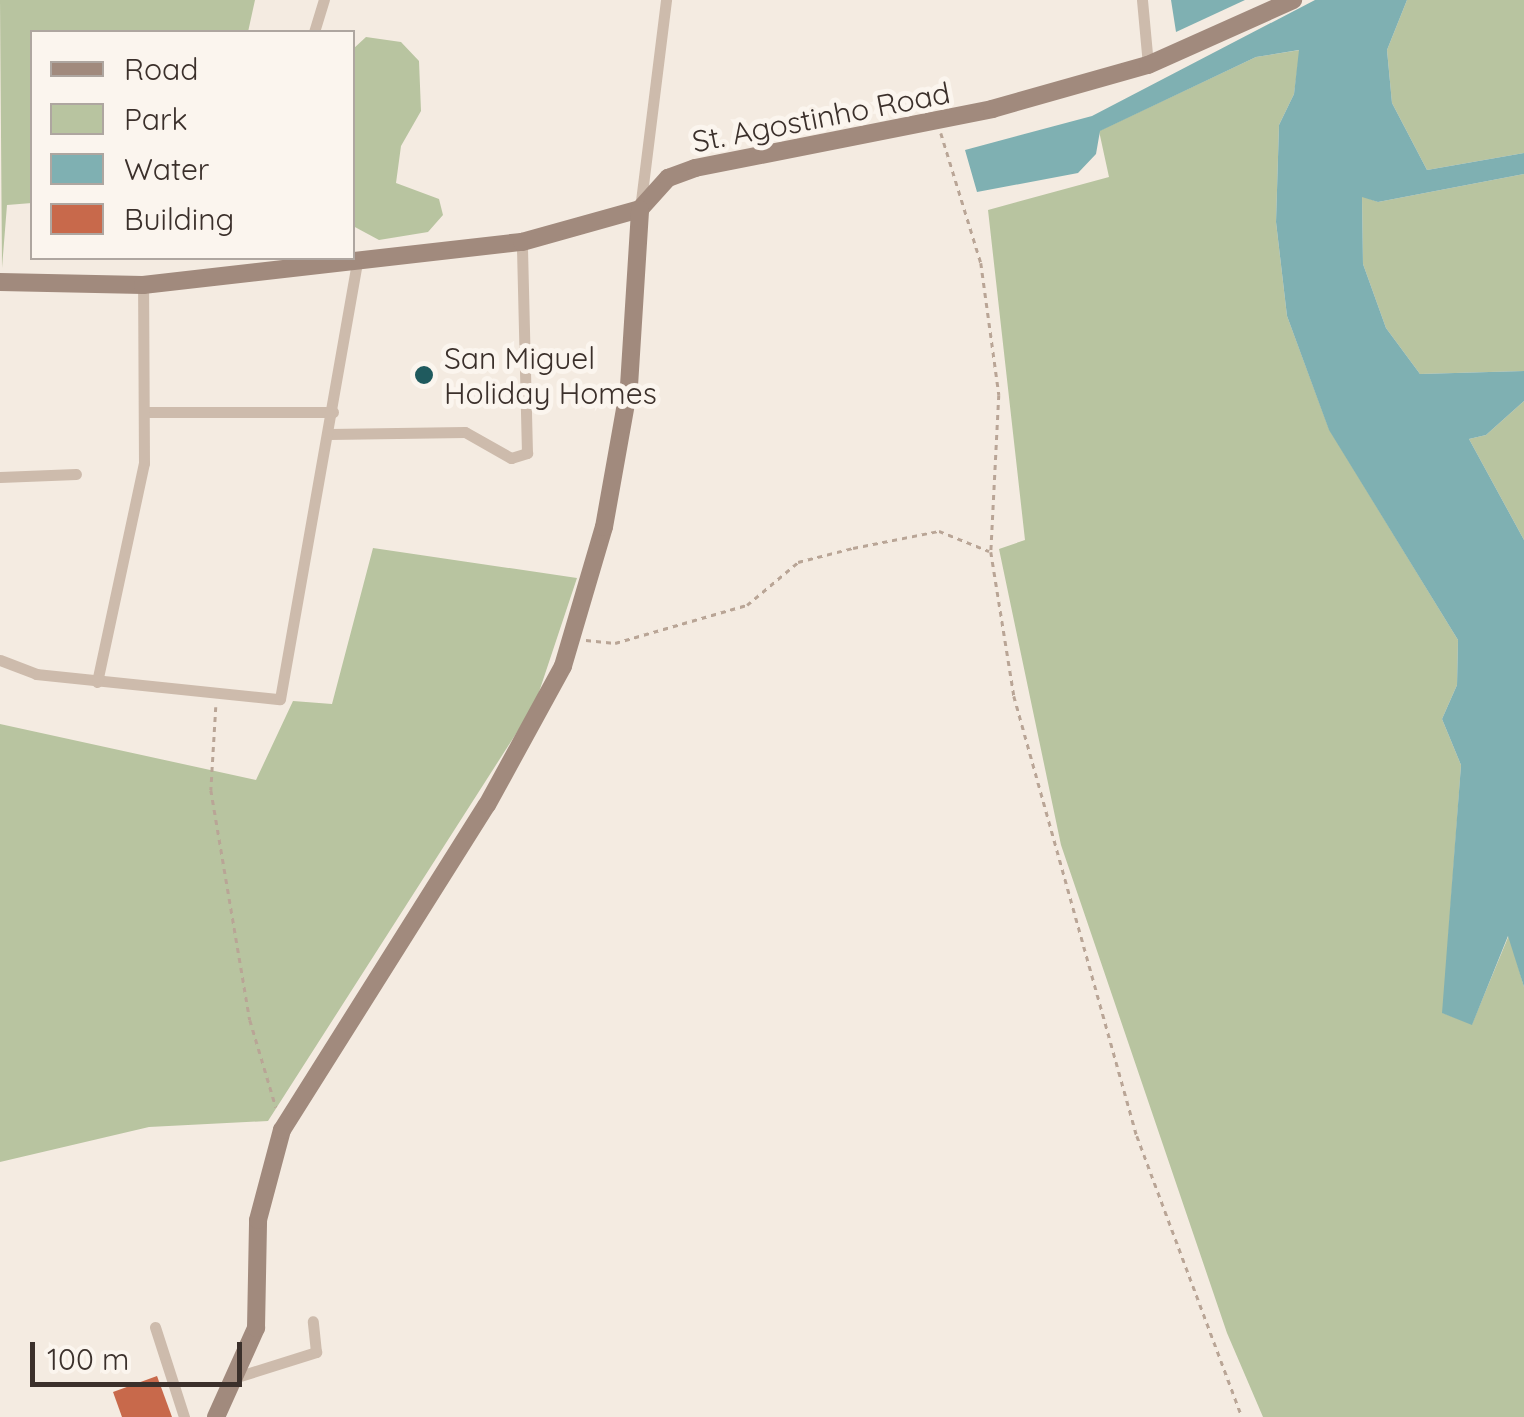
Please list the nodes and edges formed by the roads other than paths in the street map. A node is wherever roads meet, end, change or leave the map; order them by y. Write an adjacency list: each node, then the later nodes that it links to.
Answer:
1 (324, 0): 5 (street)
2 (666, 0): 7 (street)
3 (1142, 0): 6 (street)
4 (1294, 0): 6 (main road, St. Agostinho Road)
5 (315, 30)
6 (1148, 65): 7 (main road, St. Agostinho Road)
7 (640, 209): 8 (main road, St. Agostinho Road); 24 (main road)
8 (522, 242): 10 (main road, St. Agostinho Road); 17 (street)
9 (355, 258): 10 (main road, St. Agostinho Road)
10 (358, 258): 16 (street)
11 (322, 260): 12 (main road, St. Agostinho Road)
12 (268, 263): 14 (main road, St. Agostinho Road)
13 (0, 282): 14 (main road, St. Agostinho Road)
14 (143, 285): 15 (street)
15 (146, 412): 16 (street); 21 (street)
16 (333, 412): 17 (street)
17 (329, 434): 21 (street)
18 (76, 474): 19 (street)
19 (0, 477)
20 (0, 660): 21 (street)
21 (97, 682)
22 (313, 1321): 24 (street)
23 (155, 1326): 25 (street)
24 (240, 1376): 26 (main road)
25 (184, 1417)
26 (216, 1417)

